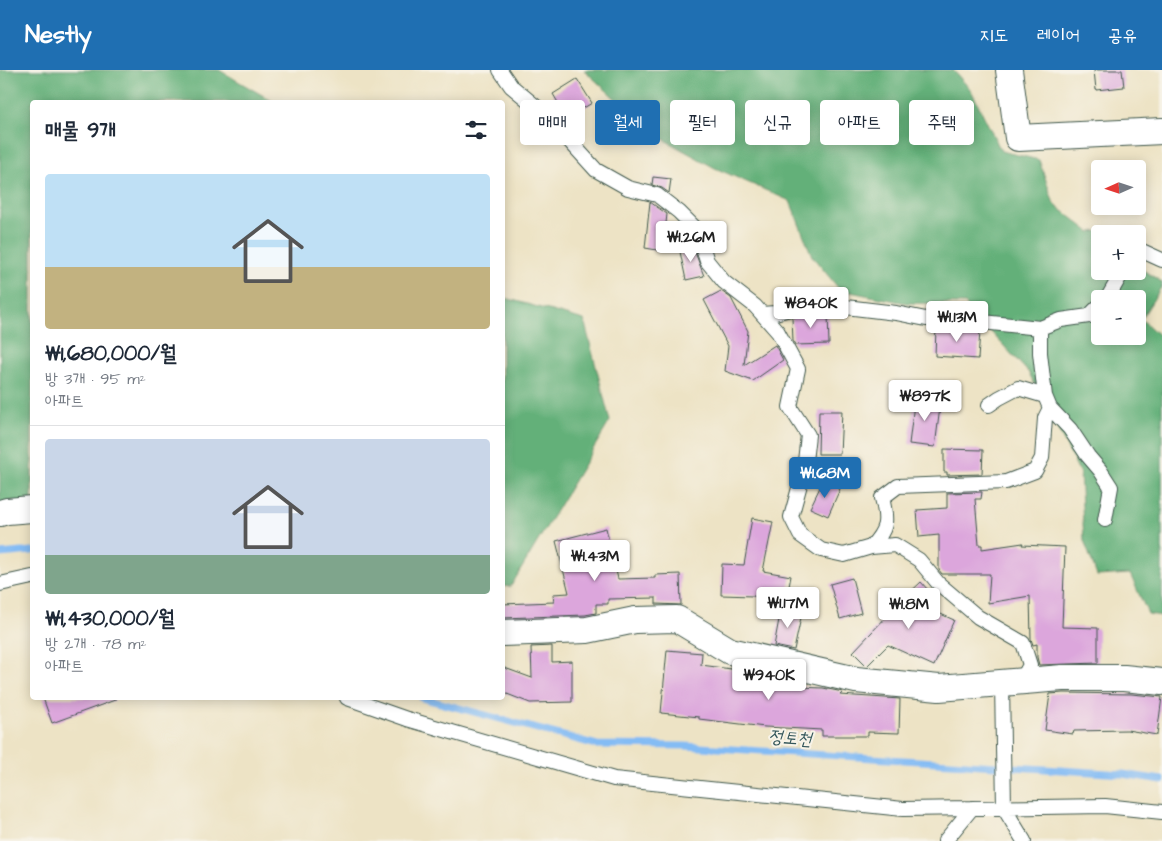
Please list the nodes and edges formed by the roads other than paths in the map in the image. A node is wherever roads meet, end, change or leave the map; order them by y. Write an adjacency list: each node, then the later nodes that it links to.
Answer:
1 (500, 70): 6 (lane)
2 (1009, 70): 3 (street)
3 (1162, 132)
4 (1146, 253): 5 (lane)
5 (1162, 260)
6 (762, 314): 8 (lane); 14 (lane)
7 (1091, 315): 8 (lane)
8 (1040, 328): 9 (lane)
9 (1048, 402): 10 (lane); 13 (lane); 14 (lane)
10 (989, 405)
11 (30, 509): 12 (street)
12 (0, 513)
13 (1104, 520)
14 (871, 547): 18 (lane)
15 (30, 577): 16 (lane)
16 (0, 584)
17 (505, 633): 18 (street)
18 (1011, 682): 19 (street); 21 (lane)
19 (1162, 682)
20 (353, 700): 22 (lane)
21 (1004, 805): 22 (lane); 23 (lane); 25 (lane)
22 (972, 808): 24 (lane)
23 (1162, 812)
24 (945, 841)
25 (1024, 841)

